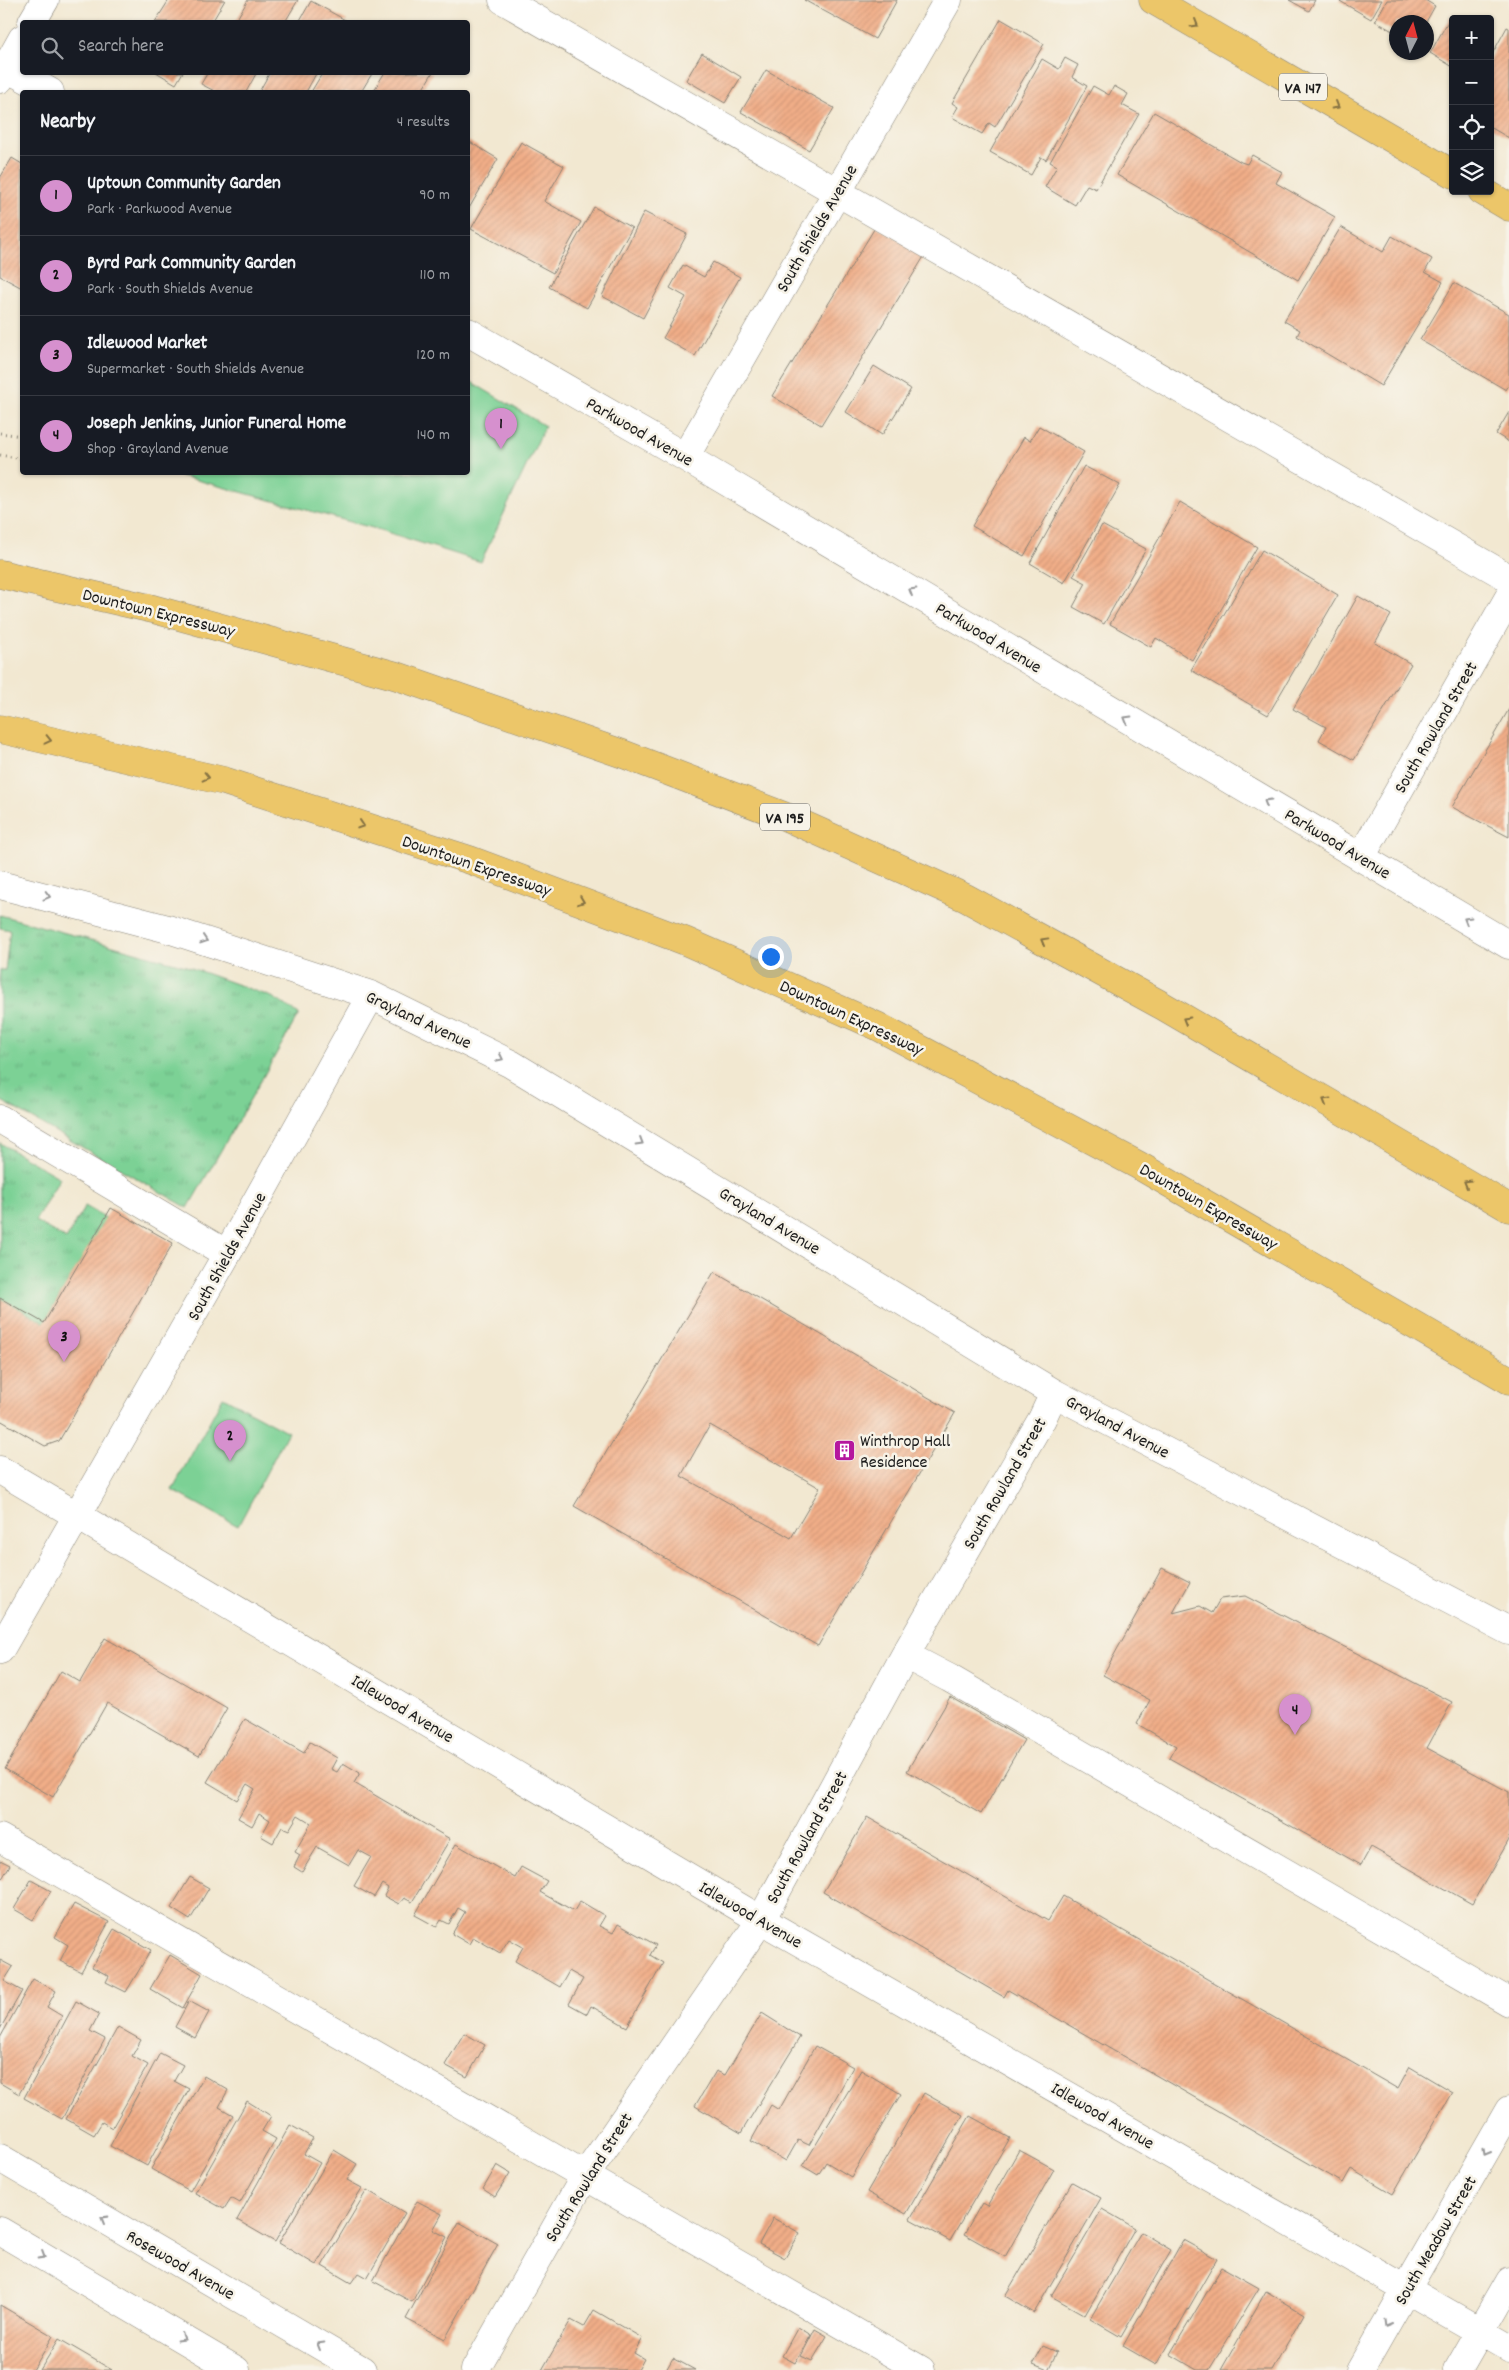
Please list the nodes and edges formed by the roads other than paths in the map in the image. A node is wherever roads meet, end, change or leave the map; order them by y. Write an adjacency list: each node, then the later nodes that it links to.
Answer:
1 (45, 0): 5 (street)
2 (503, 0): 10 (street)
3 (948, 0): 10 (street, South Shields Avenue)
4 (1153, 0): 9 (main road, VA 147, one-way to 9)
5 (33, 20)
6 (20, 43): 7 (street)
7 (2, 70): 8 (street)
8 (46, 90)
9 (1449, 172)
10 (837, 192): 14 (street, South Shields Avenue); 16 (street)
11 (1489, 195): 12 (main road)
12 (1509, 207)
13 (470, 333): 14 (street, Parkwood Avenue)
14 (685, 457): 19 (street, Parkwood Avenue, one-way to 14)
15 (0, 574): 24 (main road, Downtown Expressway / VA 195, one-way to 15)
16 (1509, 578)
17 (1509, 597): 19 (street, South Rowland Street)
18 (0, 729): 26 (main road, Downtown Expressway, one-way to 26)
19 (1361, 857): 21 (street, Parkwood Avenue, one-way to 19)
20 (0, 885): 22 (street, Grayland Avenue, one-way to 22)
21 (1509, 945)
22 (371, 995): 25 (street, South Shields Avenue); 27 (street, Grayland Avenue, one-way to 27)
23 (0, 1119): 25 (street)
24 (1509, 1208)
25 (228, 1254): 29 (street, South Shields Avenue)
26 (1509, 1380)
27 (1054, 1393): 30 (street, Grayland Avenue); 32 (street, South Rowland Street)
28 (0, 1470): 29 (street, Idlewood Avenue)
29 (78, 1515): 31 (street, South Shields Avenue); 34 (street, Idlewood Avenue)
30 (1509, 1631)
31 (0, 1650)
32 (905, 1655): 34 (street, South Rowland Street); 35 (street)
33 (0, 1838): 38 (street)
34 (761, 1920): 38 (street, South Rowland Street); 41 (street, Idlewood Avenue)
35 (1509, 2002)
36 (1509, 2110): 41 (street, South Meadow Street, one-way to 41)
37 (0, 2158): 45 (street, Rosewood Avenue, one-way to 37)
38 (585, 2176): 46 (street, South Rowland Street); 47 (street)
39 (0, 2231): 44 (street, one-way to 44)
40 (1509, 2281): 42 (street)
41 (1408, 2289): 42 (street, Idlewood Avenue); 48 (street, South Meadow Street, one-way to 48)
42 (1480, 2331): 43 (street, Idlewood Avenue); 49 (street)
43 (1509, 2348)
44 (236, 2370)
45 (362, 2370)
46 (475, 2370)
47 (920, 2370)
48 (1360, 2370)
49 (1458, 2370)

